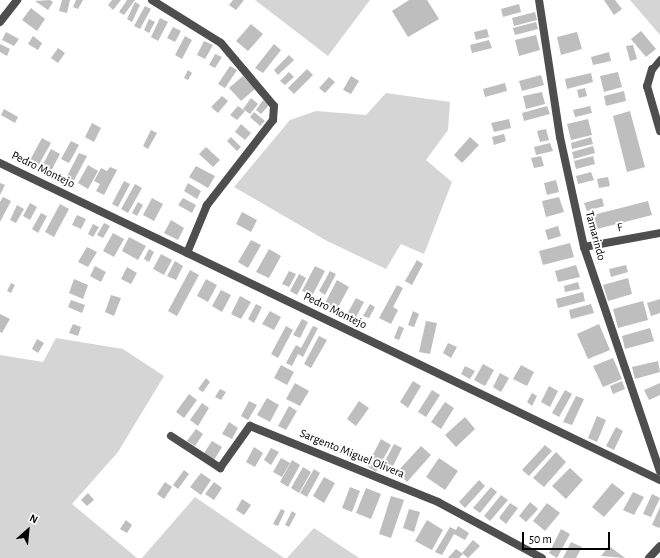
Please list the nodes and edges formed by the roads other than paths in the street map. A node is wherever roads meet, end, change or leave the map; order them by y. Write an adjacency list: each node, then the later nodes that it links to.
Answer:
1 (17, 0): 4 (street)
2 (152, 0): 11 (street)
3 (539, 0): 10 (street, Tamarindo)
4 (0, 22)
5 (660, 59): 6 (lane)
6 (652, 69): 7 (street)
7 (660, 131)
8 (0, 163): 11 (street, Pedro Montejo)
9 (660, 233): 10 (street, F)
10 (584, 247): 13 (street, Tamarindo)
11 (187, 253): 14 (street, Pedro Montejo)
12 (170, 436): 16 (street, Sargento Miguel Olivera)
13 (660, 471)
14 (660, 480)
15 (660, 546): 17 (street)
16 (542, 558)
17 (649, 558)

